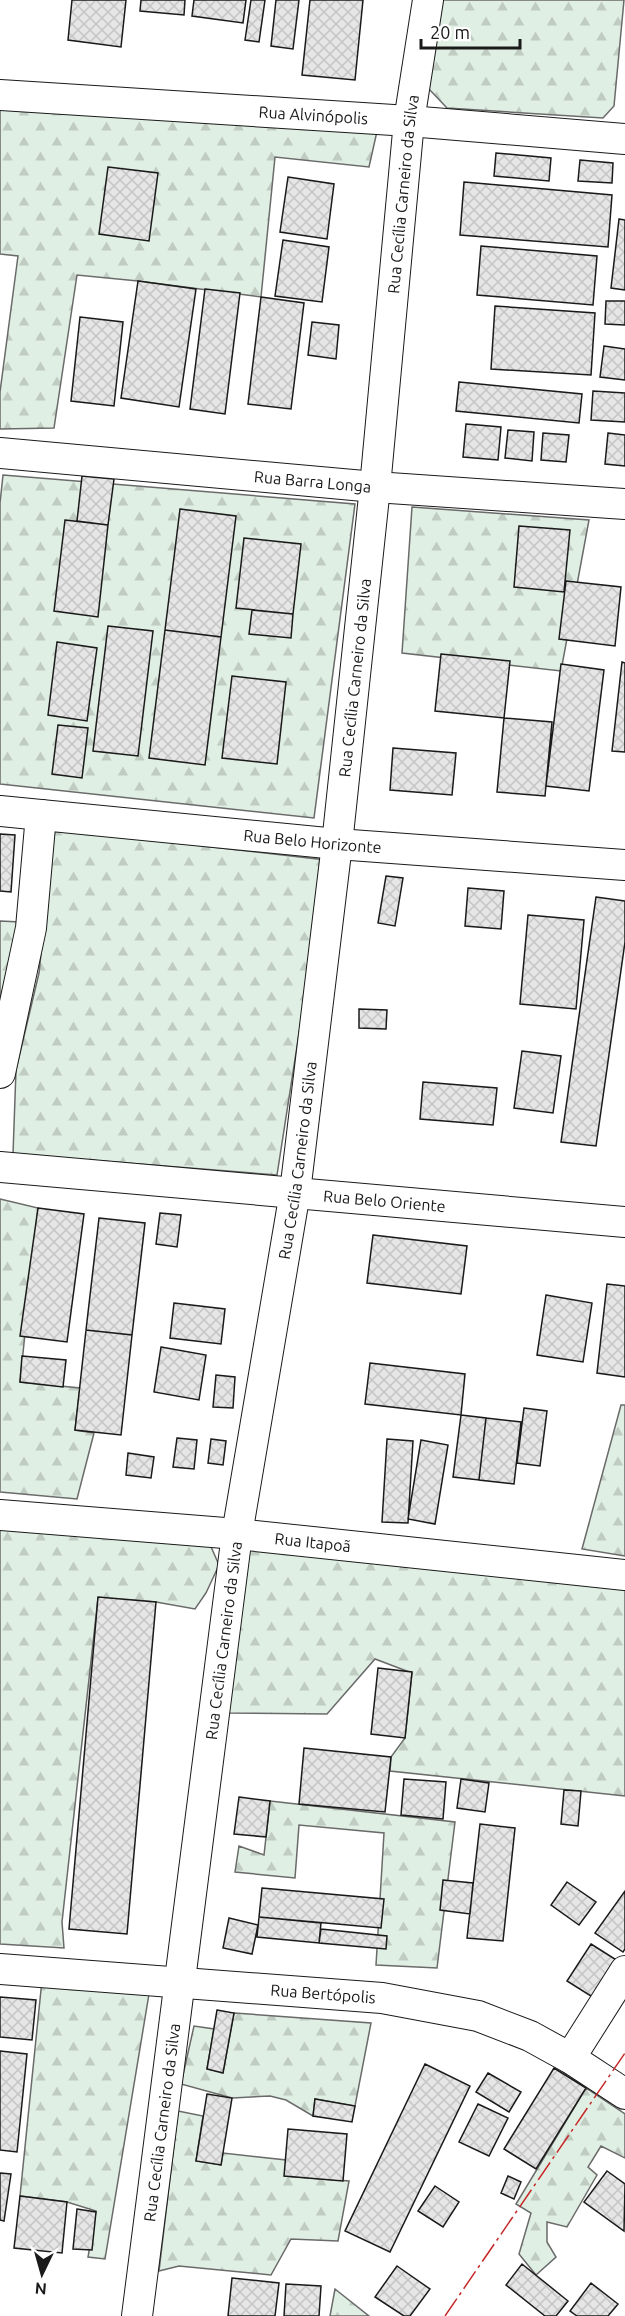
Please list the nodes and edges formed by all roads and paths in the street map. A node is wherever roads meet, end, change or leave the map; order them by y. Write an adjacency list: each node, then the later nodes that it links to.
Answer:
1 (428, 0): 3 (street, Rua Cecília Carneiro da Silva)
2 (0, 95): 3 (street, Rua Alvinópolis)
3 (409, 120): 4 (street, Rua Alvinópolis); 6 (street, Rua Cecília Carneiro da Silva)
4 (625, 139)
5 (0, 453): 6 (street, Rua Barra Longa)
6 (375, 487): 7 (street, Rua Barra Longa); 10 (street, Rua Cecília Carneiro da Silva)
7 (625, 504)
8 (0, 811): 9 (street, Rua Belo Horizonte)
9 (41, 815): 10 (street, Rua Belo Horizonte); 12 (street)
10 (338, 844): 11 (street, Rua Belo Horizonte); 14 (street, Rua Cecília Carneiro da Silva)
11 (625, 865)
12 (0, 1072)
13 (0, 1167): 14 (street, Rua Belo Oriente)
14 (295, 1192): 15 (street, Rua Belo Oriente); 17 (street, Rua Cecília Carneiro da Silva)
15 (625, 1222)
16 (0, 1515): 17 (street, Rua Itapoã)
17 (237, 1534): 18 (street, Rua Itapoã); 21 (street, Rua Cecília Carneiro da Silva)
18 (625, 1575)
19 (0, 1969): 21 (street, Rua Bertópolis)
20 (625, 1971): 22 (street)
21 (179, 1982): 22 (street, Rua Bertópolis); 24 (street, Rua Cecília Carneiro da Silva)
22 (570, 2058): 23 (street, Rua Bertópolis)
23 (625, 2094)
24 (137, 2316)

